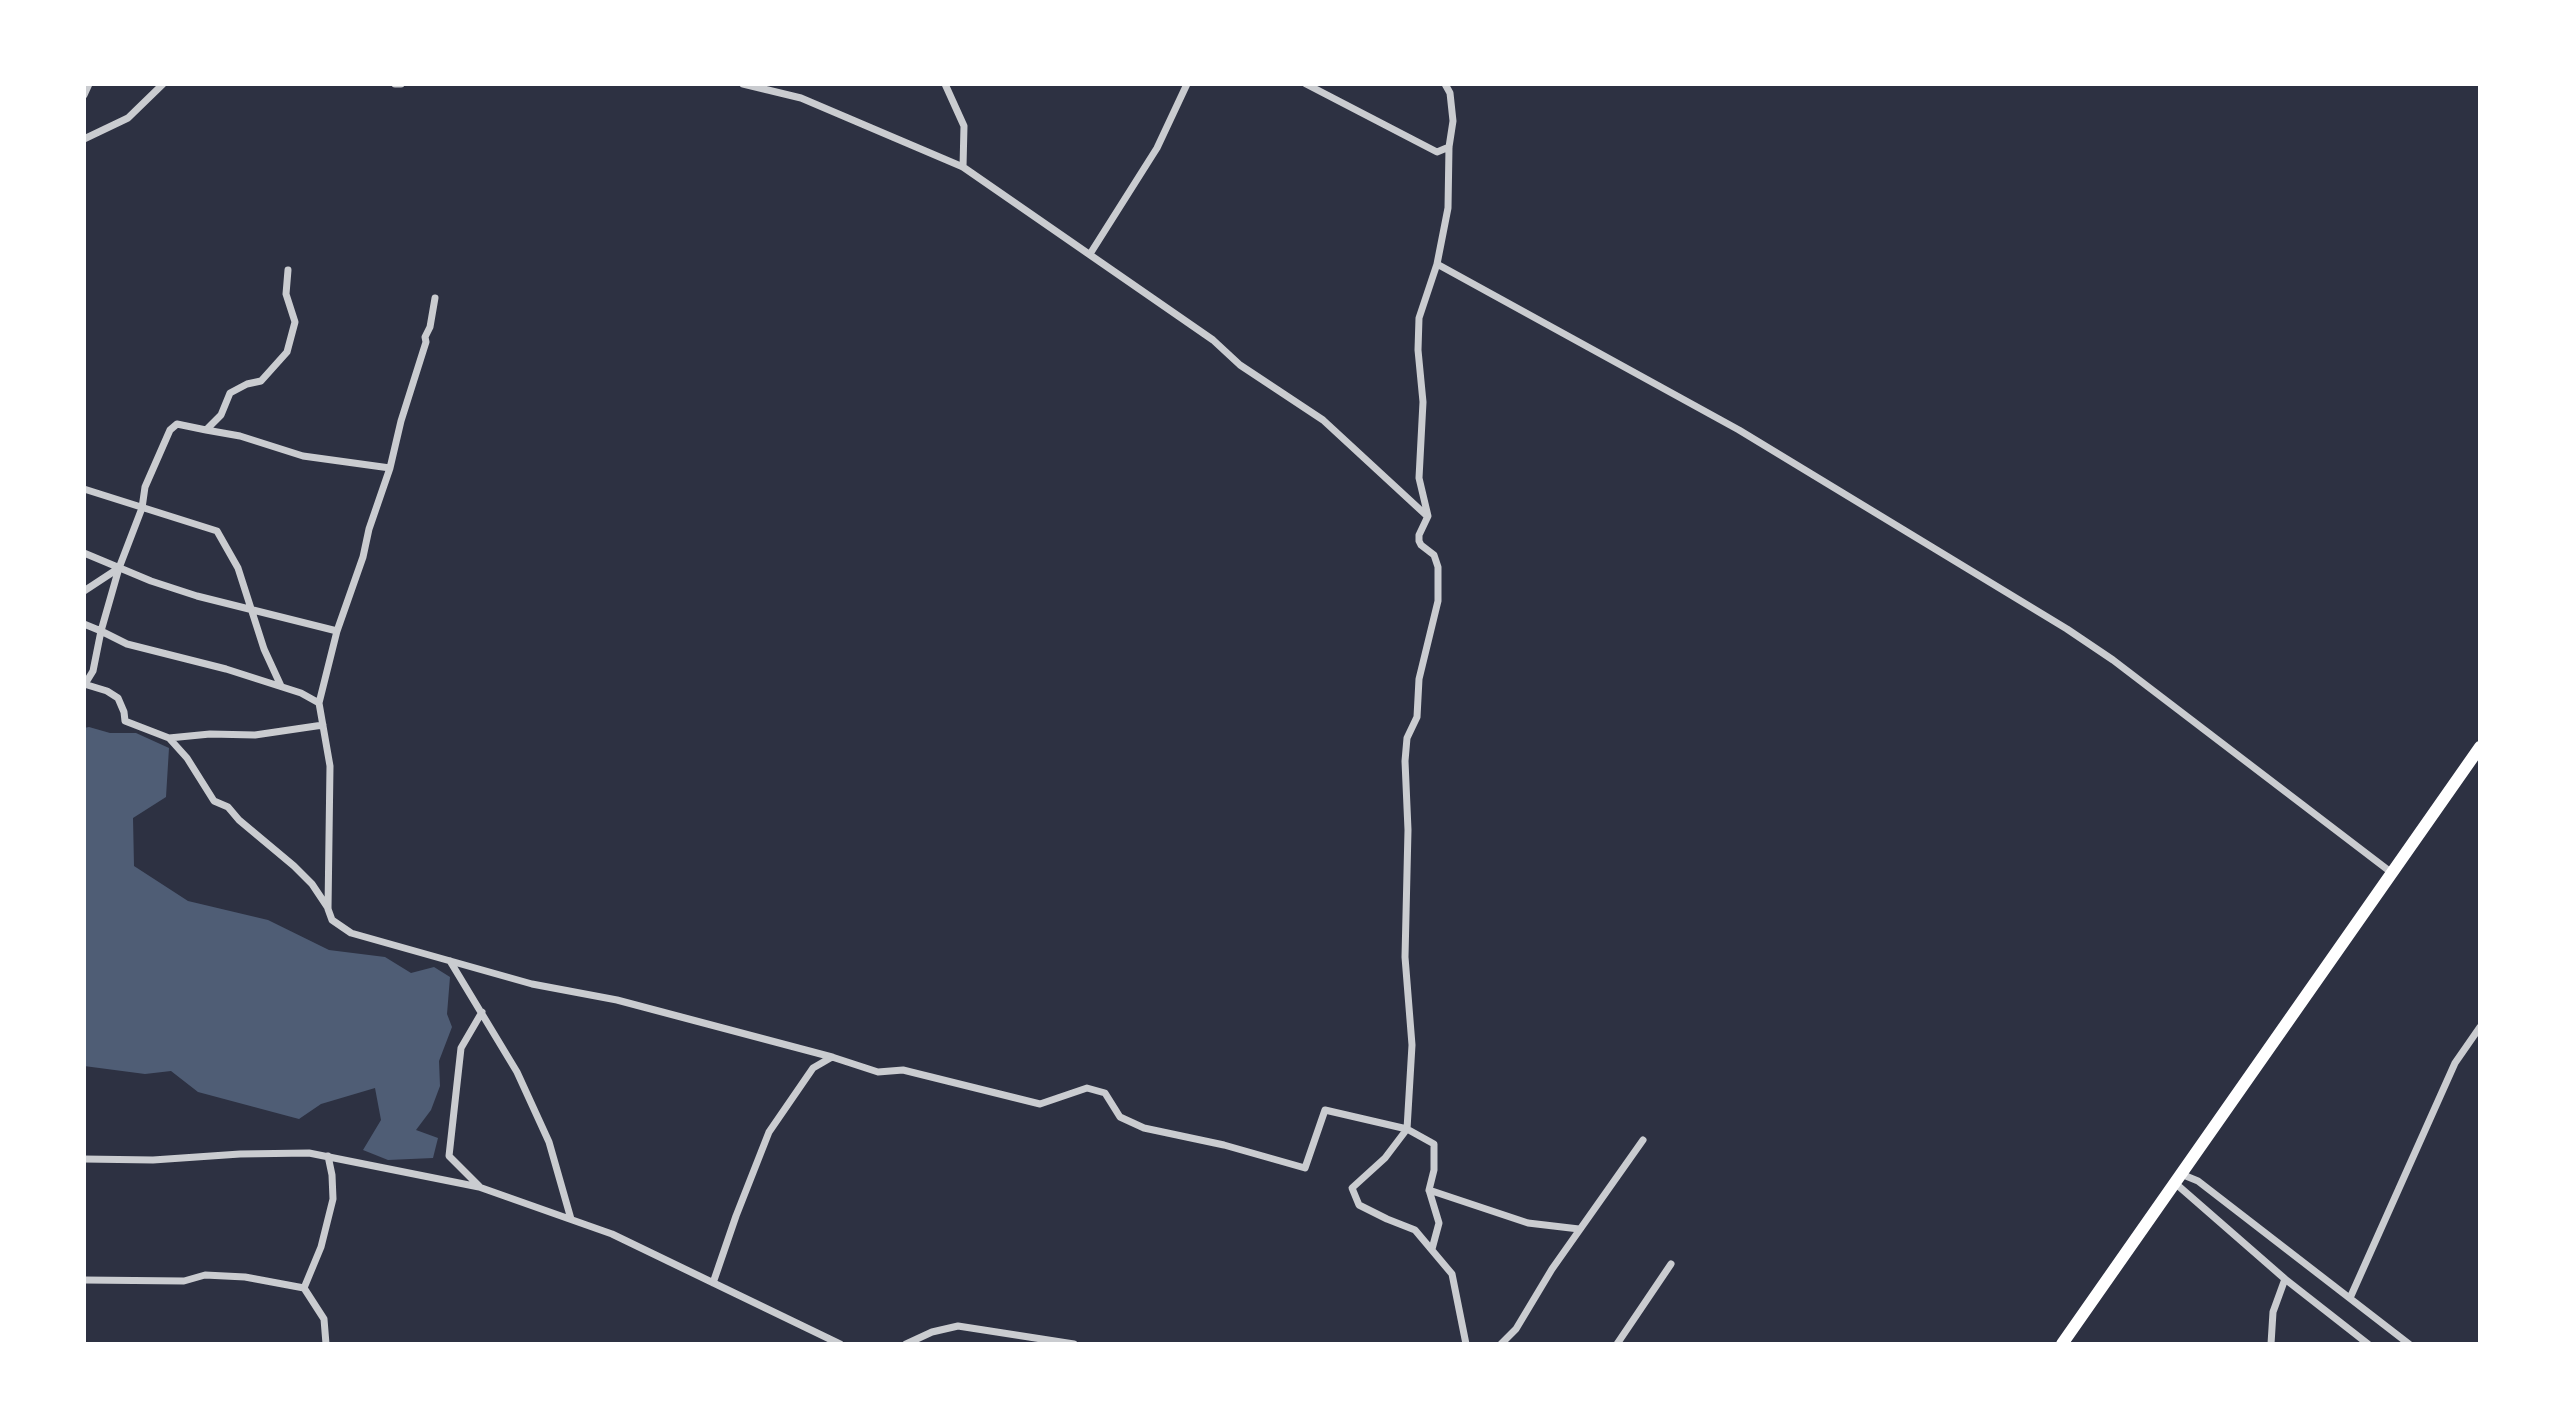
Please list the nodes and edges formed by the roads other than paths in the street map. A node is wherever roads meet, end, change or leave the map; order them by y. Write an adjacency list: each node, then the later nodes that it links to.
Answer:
1 (89, 84): 10 (street)
2 (163, 84): 11 (street)
3 (395, 84): 4 (street)
4 (401, 84)
5 (743, 84): 13 (street)
6 (946, 84): 13 (street)
7 (1187, 84): 14 (street)
8 (1306, 84): 12 (street)
9 (1444, 84): 12 (street)
10 (84, 95)
11 (84, 139)
12 (1449, 147): 15 (street)
13 (963, 167): 14 (street)
14 (1090, 254): 22 (street)
15 (1437, 264): 22 (street); 36 (street)
16 (288, 270): 18 (street)
17 (435, 298): 19 (street)
18 (206, 430): 19 (street); 21 (street)
19 (390, 468): 29 (street)
20 (84, 489): 21 (street)
21 (142, 508): 24 (street); 26 (street)
22 (1428, 516): 42 (street)
23 (84, 553): 24 (street)
24 (119, 568): 25 (street); 26 (street); 28 (street)
25 (84, 591)
26 (250, 609): 29 (street); 31 (street)
27 (84, 624): 28 (street)
28 (101, 631): 30 (street); 31 (street)
29 (337, 631): 32 (street)
30 (85, 684): 34 (street)
31 (281, 686): 32 (street)
32 (320, 703): 33 (street)
33 (323, 725): 34 (street); 37 (street)
34 (169, 738): 37 (street)
35 (2480, 747): 36 (highway)
36 (2392, 873): 46 (highway)
37 (328, 909): 38 (street)
38 (450, 961): 39 (street); 41 (street)
39 (482, 1012): 47 (street); 49 (street)
40 (2480, 1027): 57 (street)
41 (832, 1057): 42 (street); 55 (street)
42 (1406, 1129): 48 (street); 51 (street)
43 (1643, 1140): 50 (street)
44 (328, 1156): 45 (street); 47 (street); 56 (street)
45 (84, 1159)
46 (2178, 1178): 53 (street); 57 (street); 65 (highway)
47 (480, 1187): 49 (street)
48 (1429, 1190): 50 (street); 51 (street)
49 (570, 1219): 55 (street)
50 (1579, 1229): 63 (street)
51 (1432, 1249): 62 (street)
52 (1671, 1264): 64 (street)
53 (2285, 1279): 66 (street); 67 (street)
54 (84, 1280): 56 (street)
55 (713, 1283): 59 (street)
56 (304, 1288): 58 (street)
57 (2350, 1298): 68 (street)
58 (326, 1344)
59 (841, 1344)
60 (906, 1344): 61 (street)
61 (1074, 1344)
62 (1466, 1344)
63 (1501, 1344)
64 (1617, 1344)
65 (2062, 1344)
66 (2271, 1344)
67 (2368, 1344)
68 (2409, 1344)

